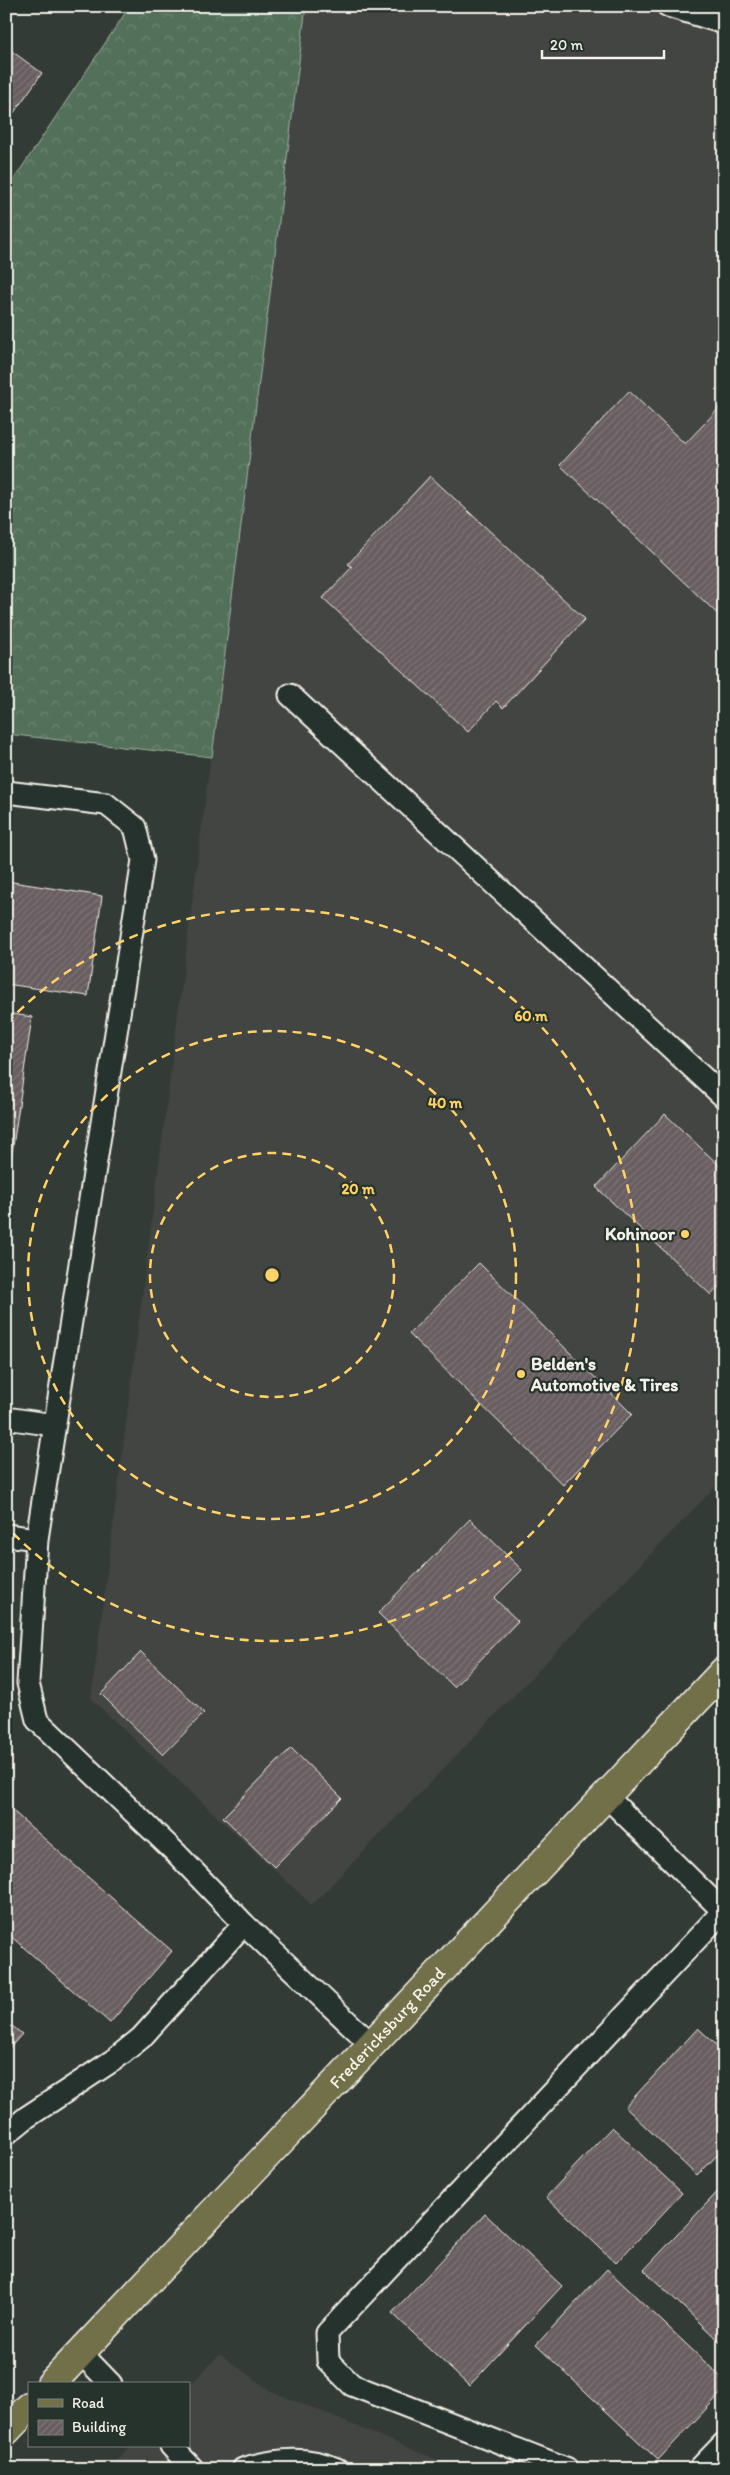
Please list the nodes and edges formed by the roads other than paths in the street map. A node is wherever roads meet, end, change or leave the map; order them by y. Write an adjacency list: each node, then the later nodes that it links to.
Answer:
1 (668, 6): 2 (lane)
2 (724, 23)
3 (290, 695): 5 (lane)
4 (6, 792): 7 (lane)
5 (724, 1097)
6 (6, 1418): 7 (lane)
7 (54, 1425): 9 (lane)
8 (6, 1535): 9 (lane)
9 (37, 1539): 13 (lane)
10 (724, 1670): 11 (main road, Fredericksburg Road)
11 (606, 1796): 12 (lane); 14 (main road, Fredericksburg Road)
12 (723, 1911): 26 (lane)
13 (244, 1924): 14 (lane); 15 (lane)
14 (372, 2044): 16 (main road, Fredericksburg Road)
15 (6, 2134)
16 (80, 2352): 17 (main road, Fredericksburg Road); 18 (lane)
17 (53, 2382)
18 (108, 2382)
19 (28, 2408): 20 (main road)
20 (6, 2431)
21 (724, 2443): 27 (lane)
22 (173, 2448): 23 (lane)
23 (193, 2469)
24 (244, 2469): 25 (lane)
25 (337, 2469)
26 (568, 2469)
27 (699, 2469)

